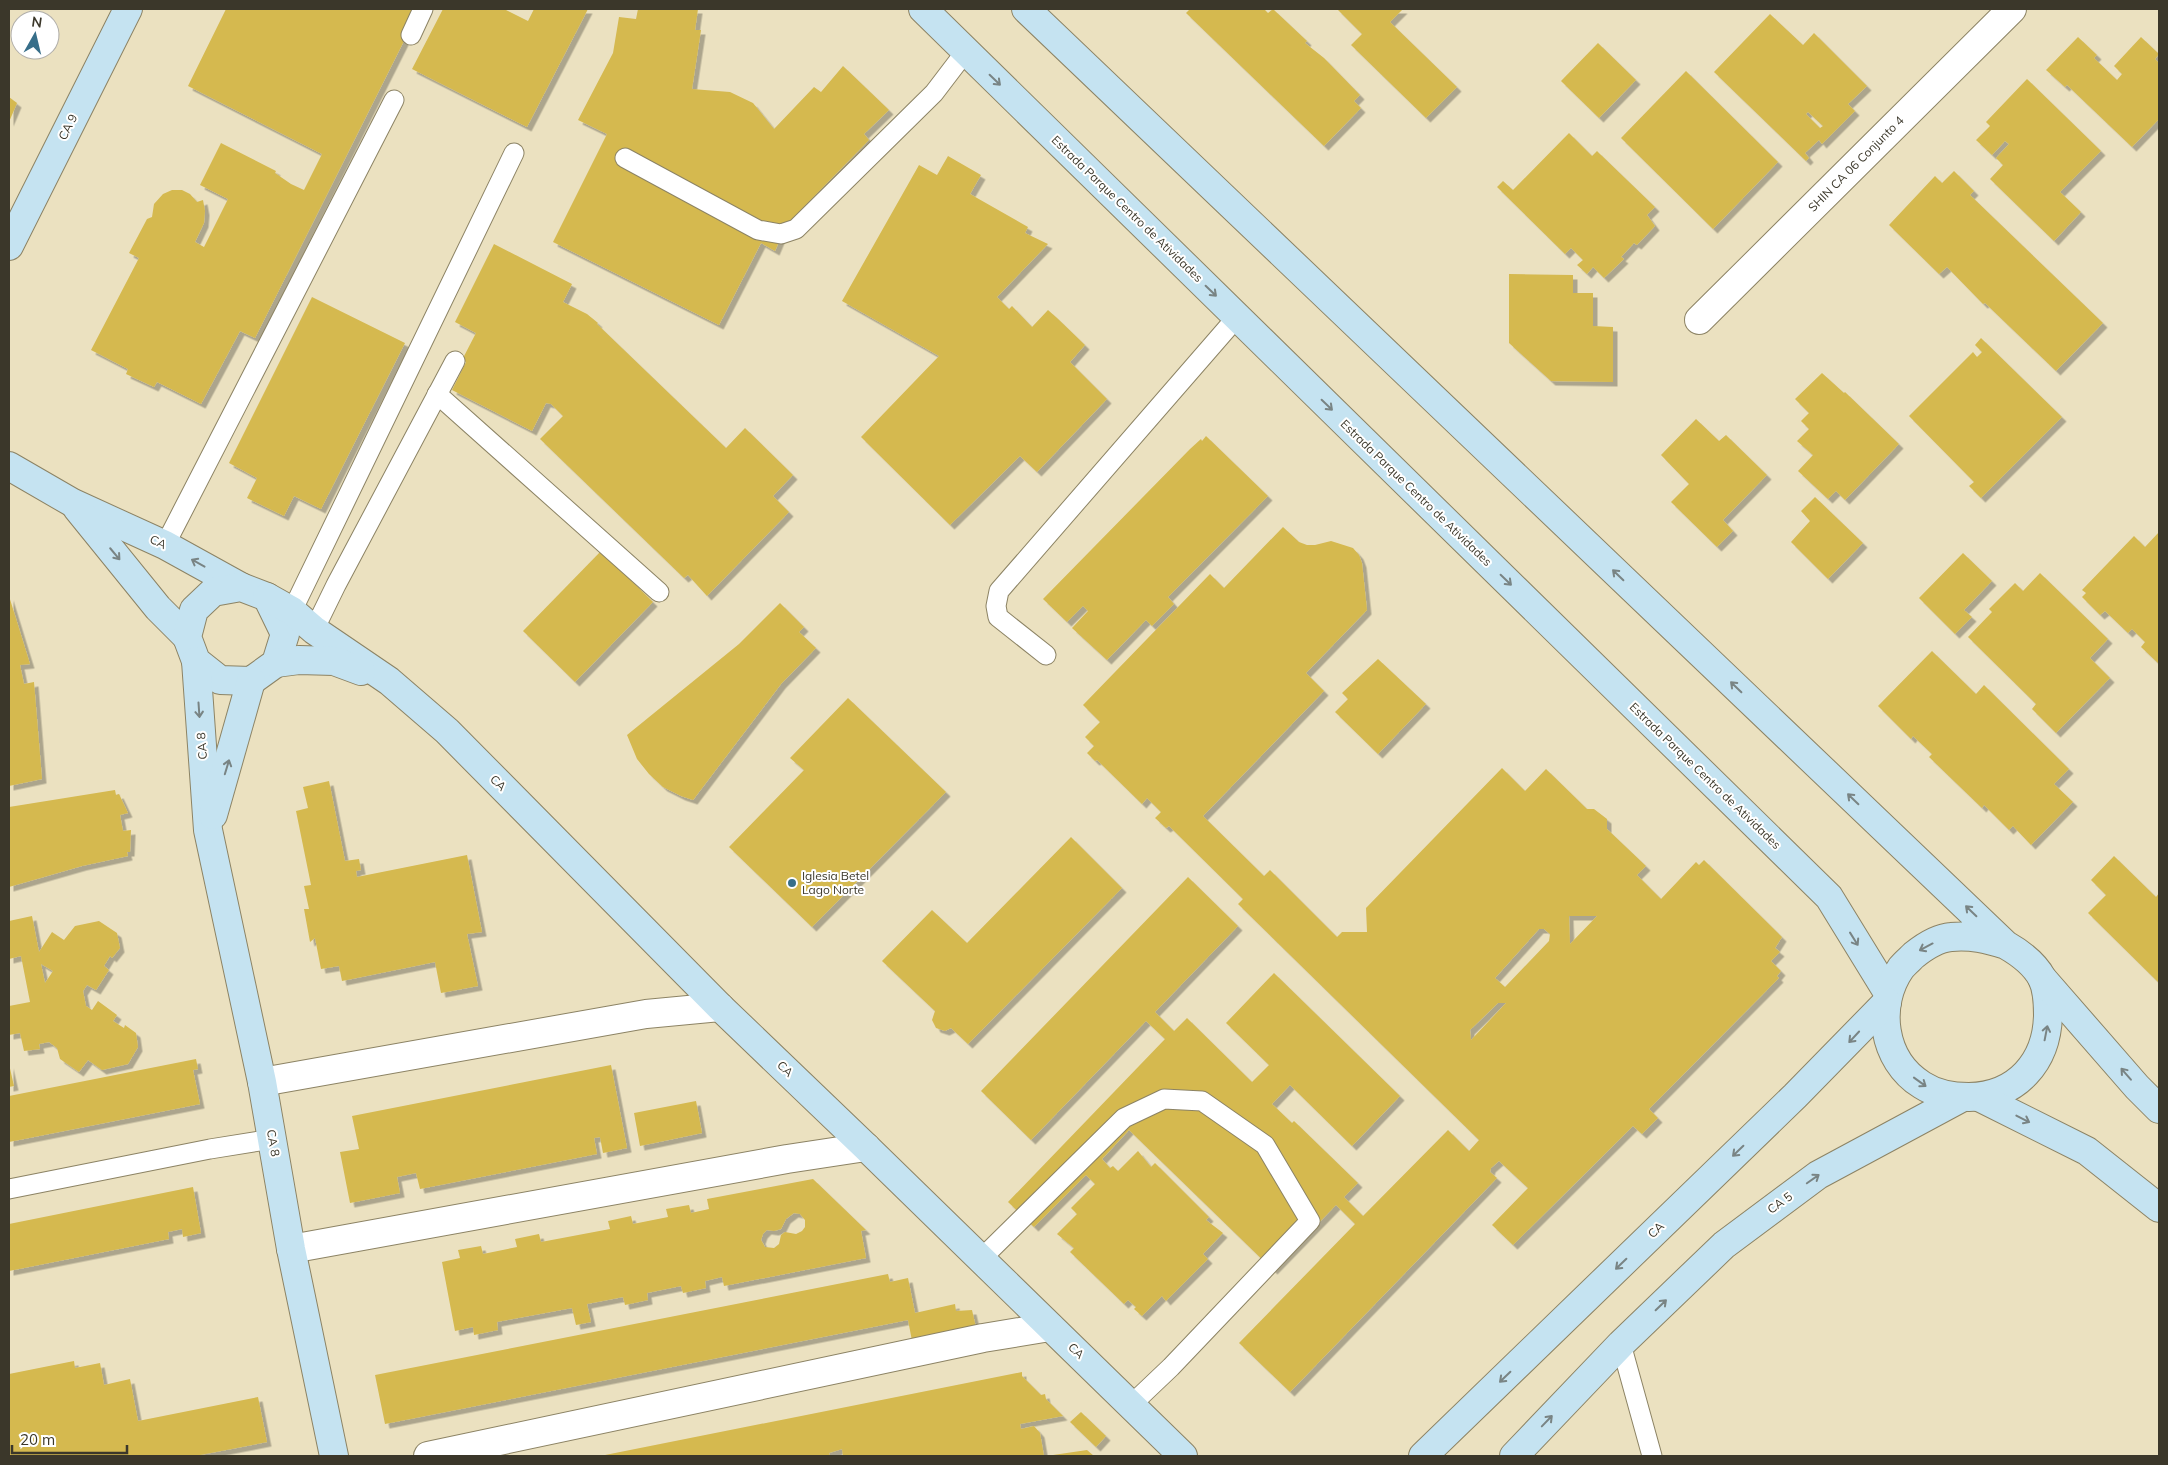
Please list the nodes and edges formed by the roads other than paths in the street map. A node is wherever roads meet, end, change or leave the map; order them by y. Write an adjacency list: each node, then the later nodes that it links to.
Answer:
1 (128, 9): 11 (street, CA 9)
2 (423, 9): 6 (lane)
3 (923, 9): 7 (street, Estrada Parque Centro de Atividades)
4 (1026, 9): 30 (street, one-way to 4)
5 (2012, 9): 13 (street, SHIN CA 06 Conjunto 4)
6 (411, 35)
7 (966, 51): 10 (lane); 12 (street, Estrada Parque Centro de Atividades, one-way to 12)
8 (394, 100): 18 (lane)
9 (514, 153): 22 (lane)
10 (625, 158)
11 (9, 246)
12 (1237, 317): 25 (lane); 32 (street, Estrada Parque Centro de Atividades, one-way to 32)
13 (1700, 320)
14 (455, 362): 15 (lane)
15 (437, 394): 20 (lane); 23 (lane)
16 (9, 466): 17 (street, CA)
17 (73, 503): 18 (street, CA); 24 (street, CA, one-way to 24)
18 (165, 545): 19 (street, CA, one-way to 18)
19 (241, 587): 21 (street); 24 (street)
20 (659, 592)
21 (267, 597): 22 (street, CA); 26 (street)
22 (292, 610): 23 (street, CA)
23 (314, 630): 28 (street, CA)
24 (191, 649): 27 (street); 29 (street, CA 8, one-way to 29)
25 (1046, 655)
26 (276, 663): 27 (street); 28 (street, CA)
27 (251, 680): 29 (street, CA 8, one-way to 27)
28 (388, 681): 33 (street, CA)
29 (208, 830): 34 (street, CA 8)
30 (2006, 945): 31 (street); 32 (street, one-way to 32)
31 (2042, 978): 35 (street, one-way to 31); 36 (street, one-way to 31)
32 (1888, 997): 35 (street, one-way to 35); 49 (street, CA, one-way to 49)
33 (720, 1008): 34 (street); 38 (street, CA)
34 (262, 1082): 37 (street, CA 8)
35 (1971, 1097): 40 (street, one-way to 40); 44 (street, CA 5, one-way to 35)
36 (2159, 1109)
37 (272, 1139): 39 (lane); 41 (street, CA 8)
38 (866, 1147): 41 (street); 42 (street, CA)
39 (9, 1189)
40 (2159, 1208)
41 (291, 1249): 46 (street, CA 8)
42 (981, 1259): 43 (street, CA); 45 (lane)
43 (1050, 1326): 45 (street, CA); 47 (street)
44 (1621, 1344): 50 (street, CA 5, one-way to 44); 51 (lane)
45 (1131, 1405): 48 (street, CA)
46 (334, 1456)
47 (428, 1456)
48 (1183, 1456)
49 (1423, 1456)
50 (1514, 1456)
51 (1652, 1456)

